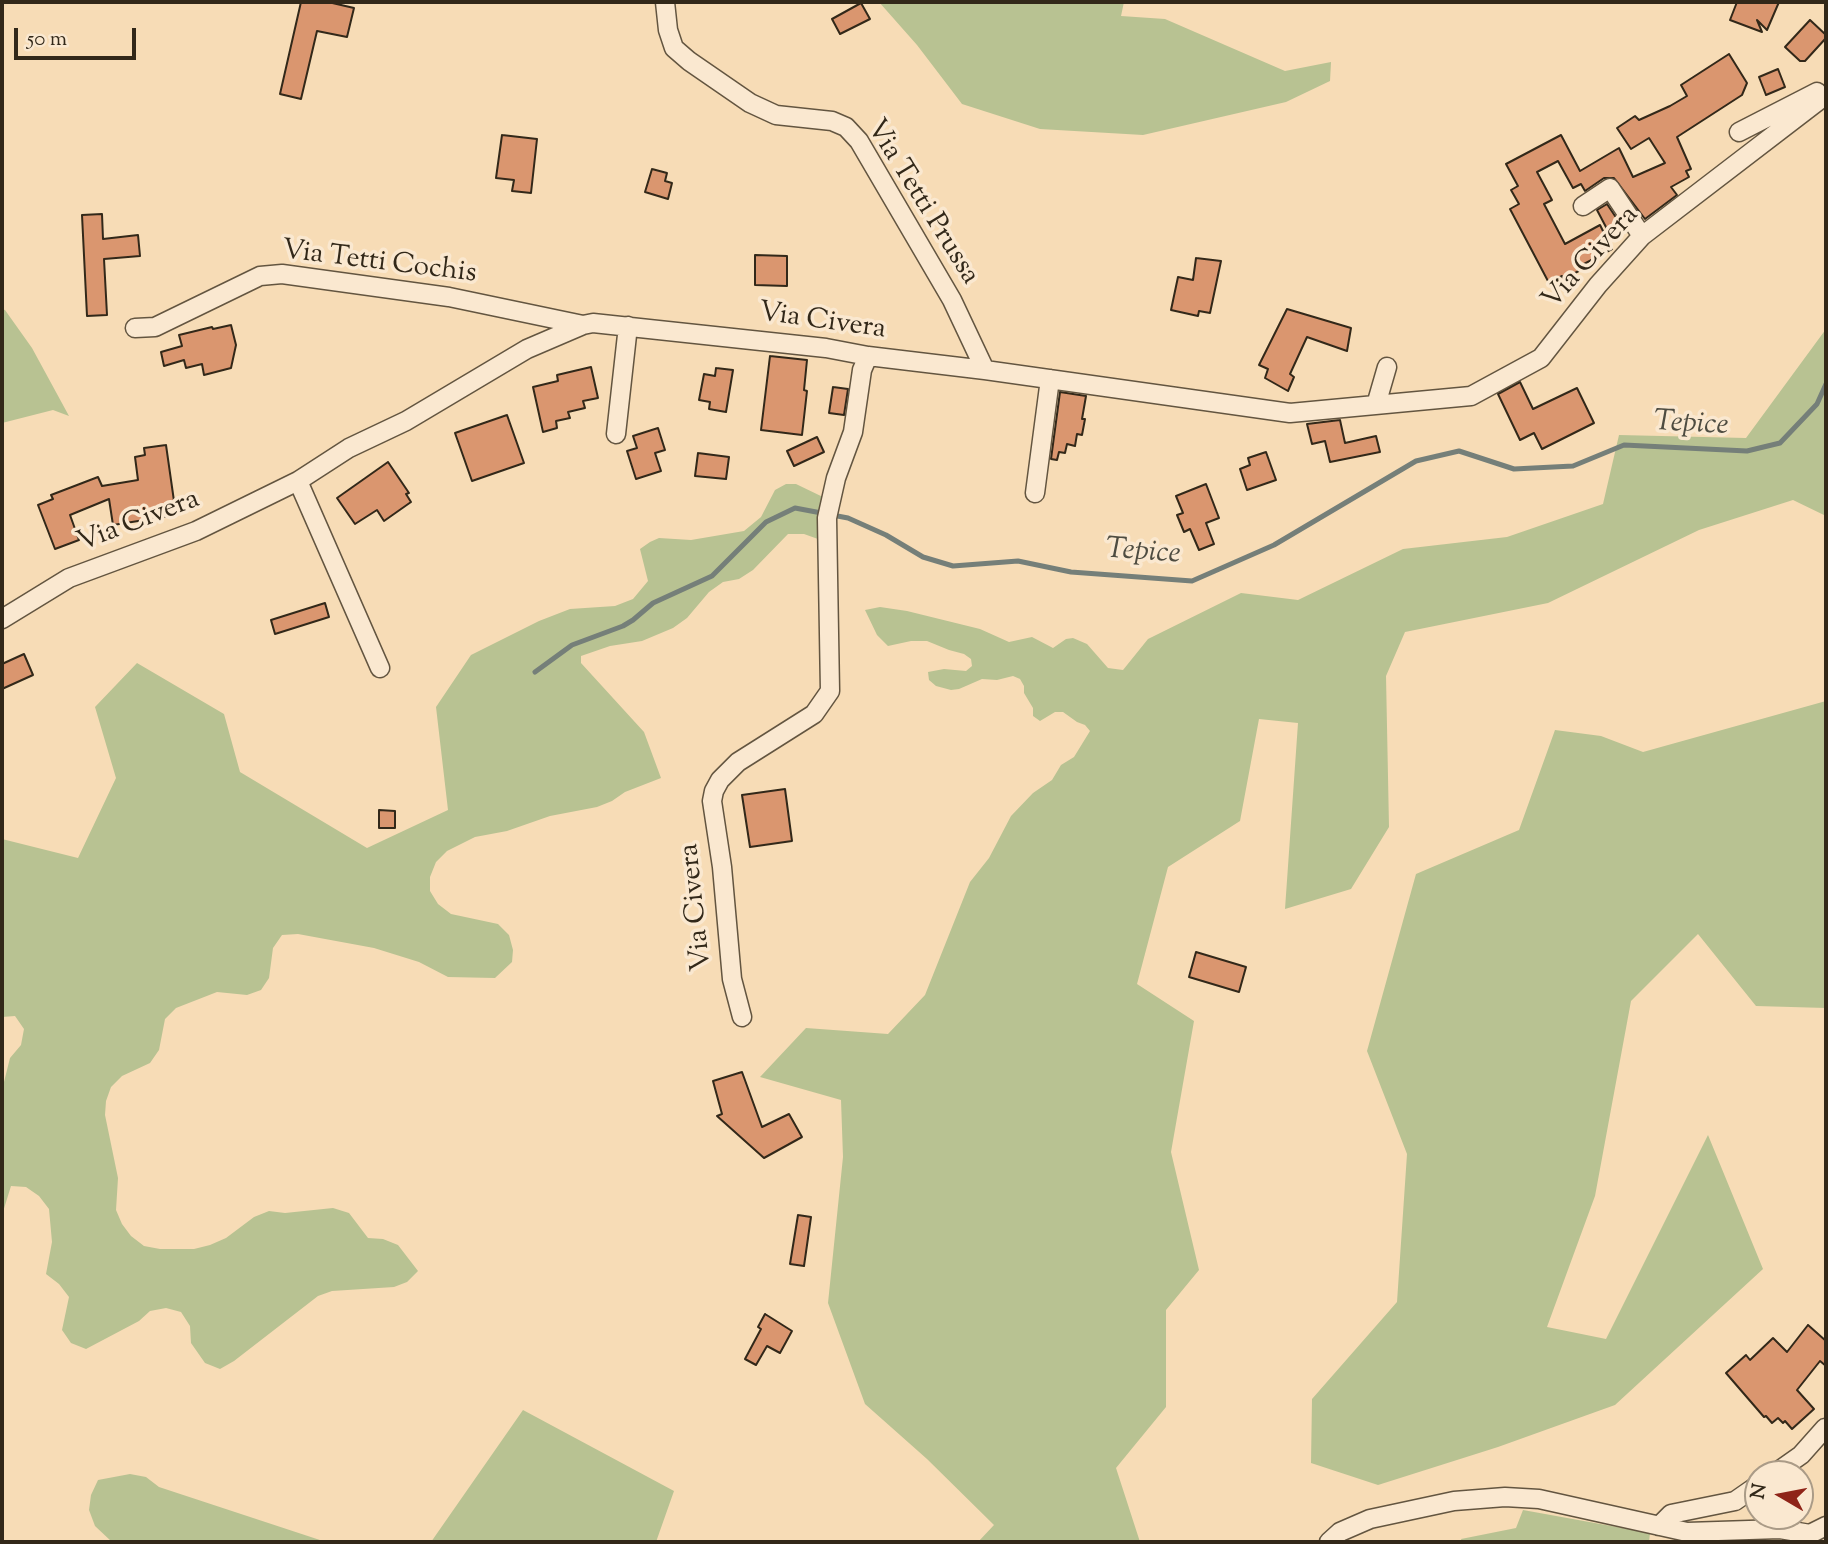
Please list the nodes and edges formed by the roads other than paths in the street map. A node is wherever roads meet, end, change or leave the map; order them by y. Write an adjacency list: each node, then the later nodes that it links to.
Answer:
1 (665, 2): 12 (street, Via Tetti Prussa)
2 (1826, 87): 4 (street)
3 (1826, 94): 6 (street, Via Civera)
4 (1739, 132)
5 (1583, 206): 6 (street)
6 (1642, 236): 14 (street, Via Civera)
7 (583, 325): 8 (street, Via Civera); 9 (street, Via Tetti Cochis); 16 (street, Via Civera)
8 (628, 326): 10 (street, Via Civera); 15 (street)
9 (135, 328)
10 (868, 356): 12 (street, Via Civera); 20 (street, Via Civera)
11 (1387, 367): 14 (street)
12 (985, 370): 13 (street, Via Civera)
13 (1050, 379): 14 (street, Via Civera); 17 (street)
14 (1376, 405)
15 (616, 434)
16 (298, 481): 18 (street, Via Civera); 19 (street)
17 (1035, 493)
18 (2, 619)
19 (380, 668)
20 (742, 1017)
21 (1825, 1428): 22 (street)
22 (1794, 1460)
23 (1744, 1495): 24 (street)
24 (1660, 1526): 25 (street); 26 (street)
25 (1826, 1526)
26 (1329, 1542)

